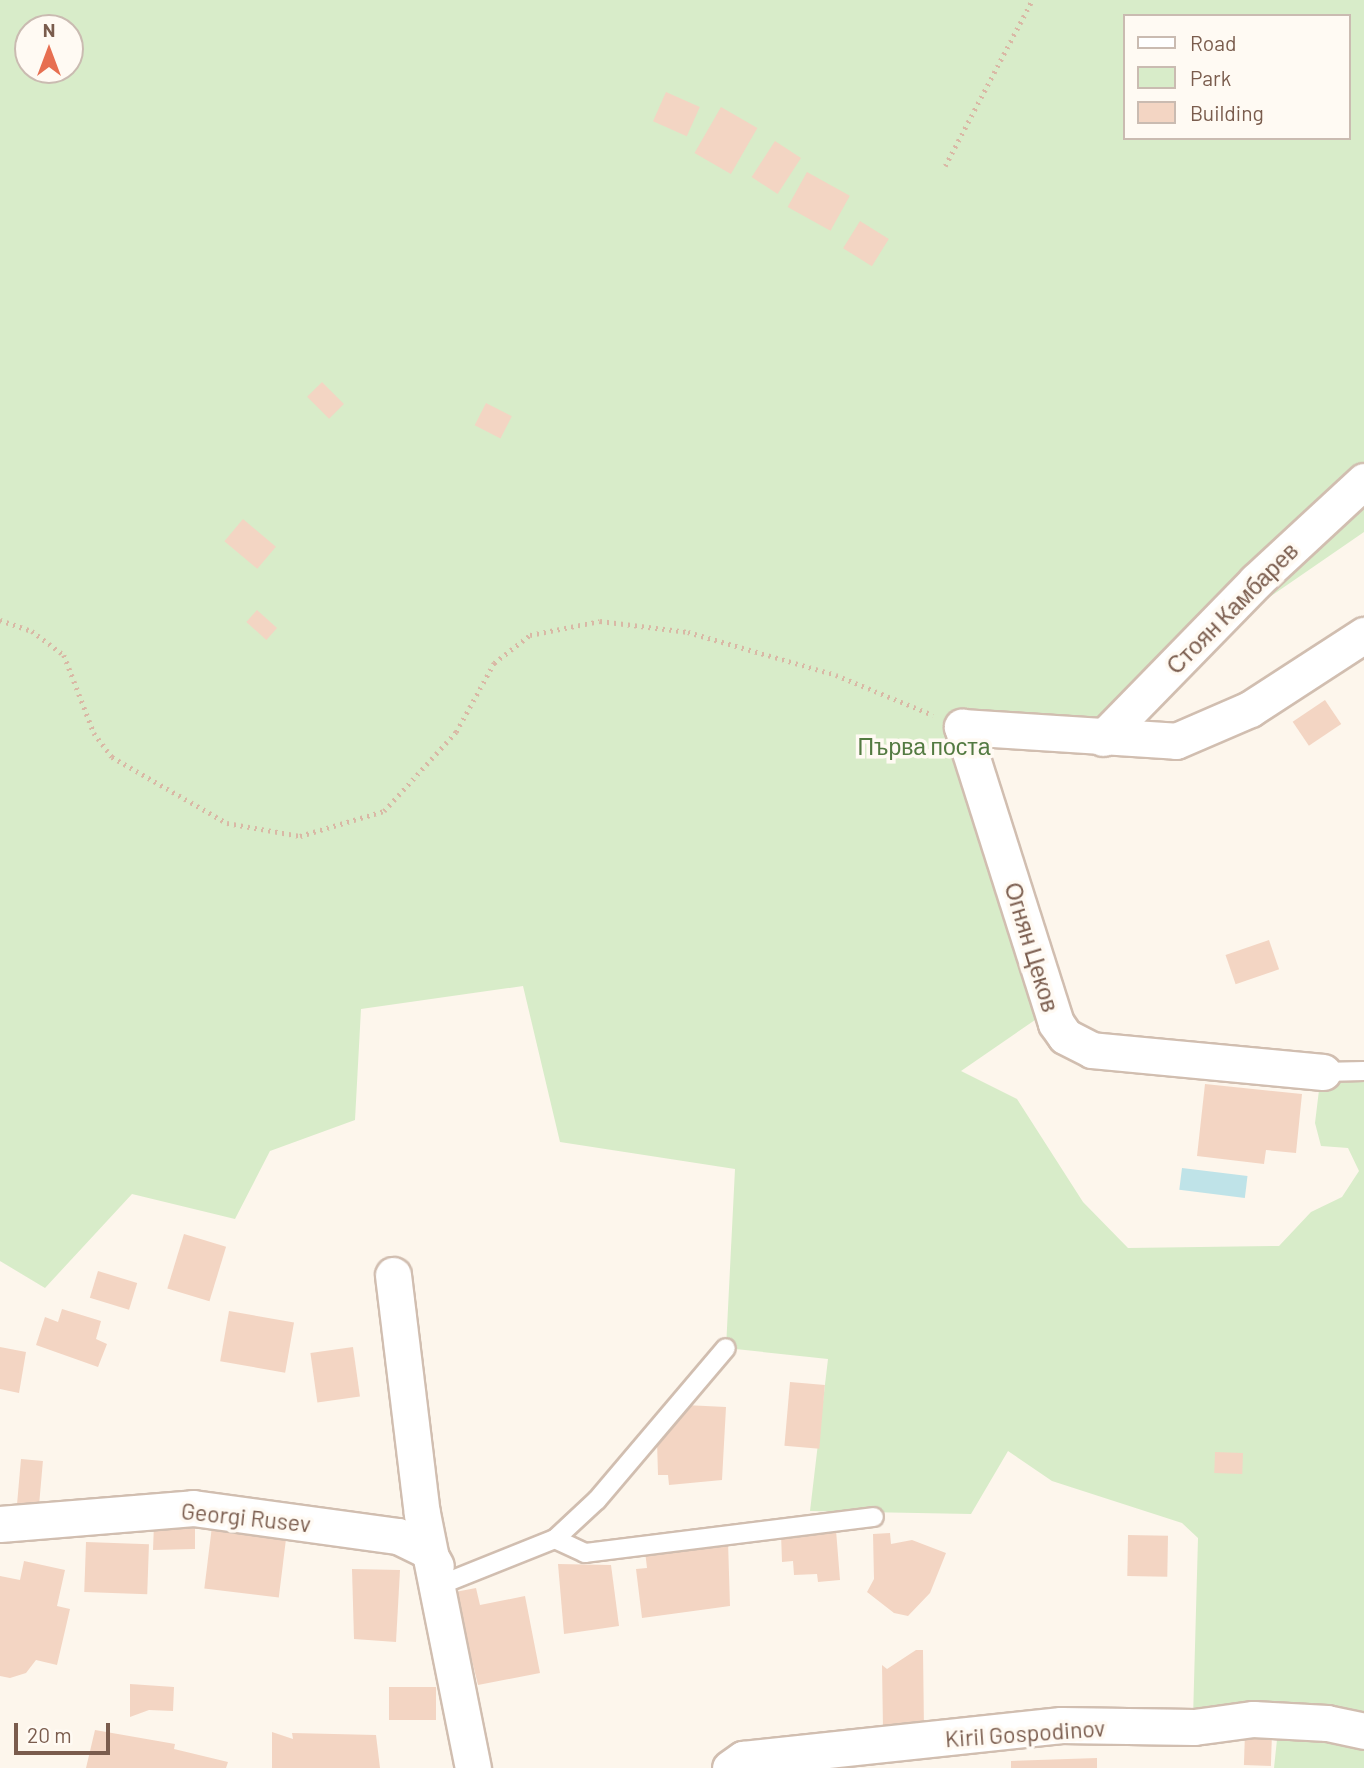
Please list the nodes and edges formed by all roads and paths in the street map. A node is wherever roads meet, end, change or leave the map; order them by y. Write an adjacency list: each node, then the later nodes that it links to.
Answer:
1 (1032, 0): 2 (path)
2 (945, 166)
3 (1364, 481): 7 (street, Стоян Камбарев)
4 (0, 620): 6 (path)
5 (1364, 635): 7 (street)
6 (962, 727): 7 (street); 9 (street, Огнян Цеков)
7 (1102, 738)
8 (1364, 1071): 9 (lane, Огнян Цеков)
9 (1323, 1072)
10 (393, 1275): 15 (street)
11 (726, 1348): 14 (lane)
12 (874, 1517): 14 (lane)
13 (0, 1524): 15 (street, Georgi Rusev)
14 (555, 1539): 15 (lane)
15 (438, 1576): 17 (street)
16 (1364, 1731): 18 (street, Kiril Gospodinov)
17 (473, 1768)
18 (730, 1768)

